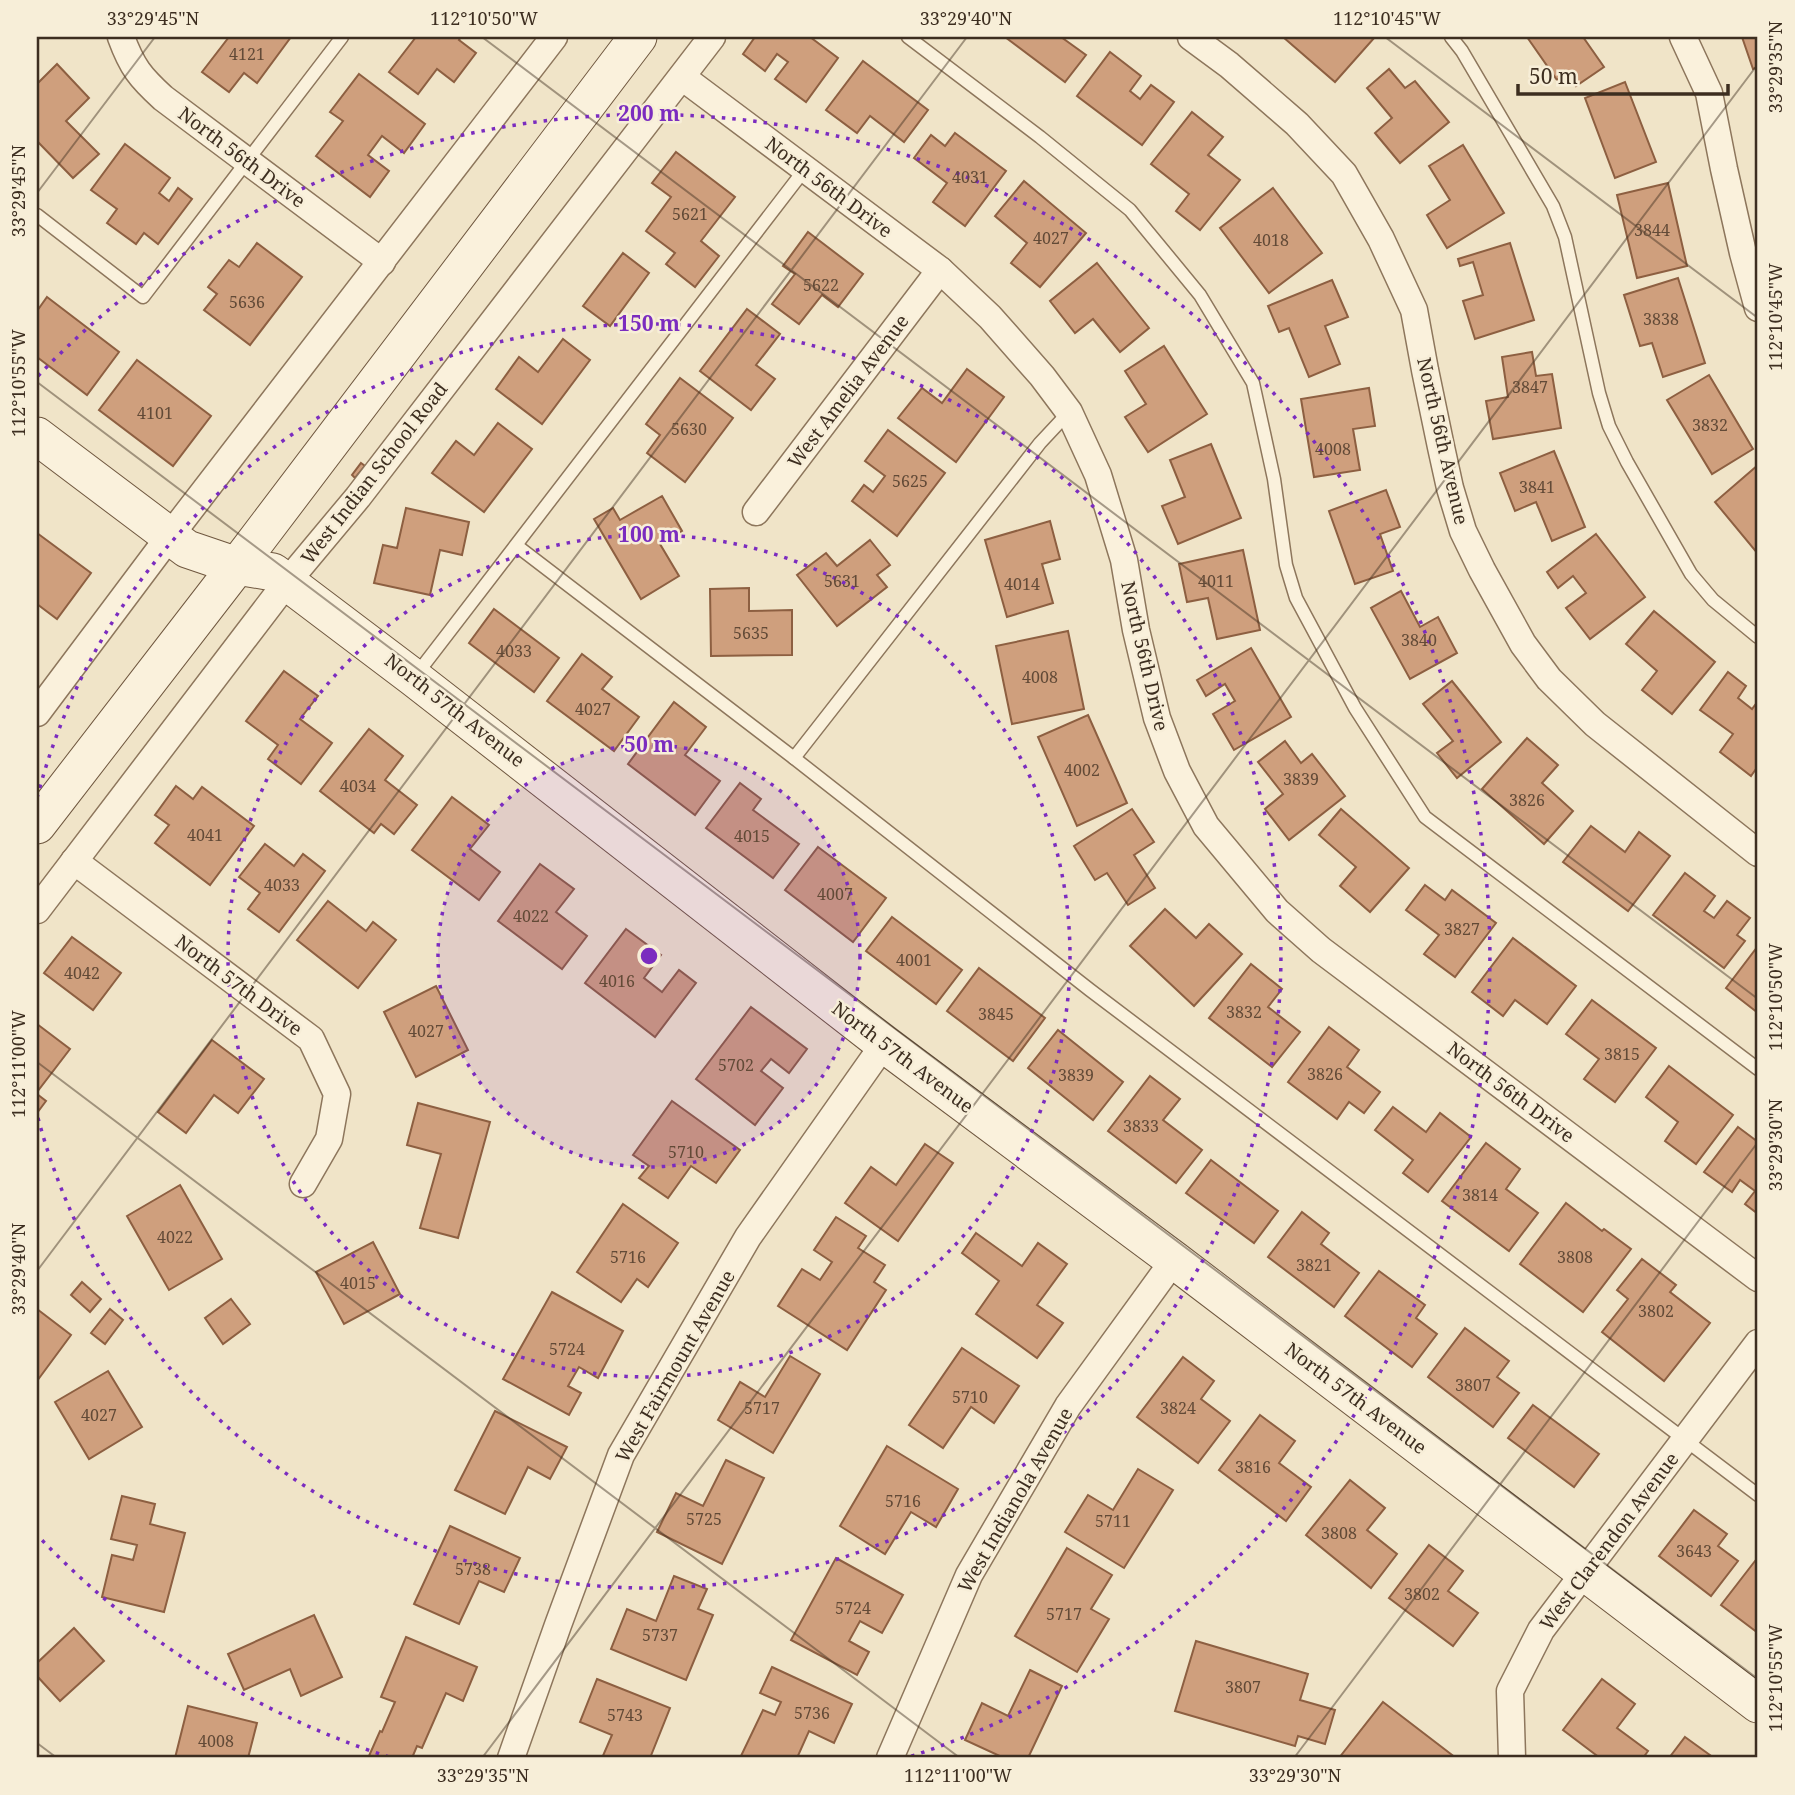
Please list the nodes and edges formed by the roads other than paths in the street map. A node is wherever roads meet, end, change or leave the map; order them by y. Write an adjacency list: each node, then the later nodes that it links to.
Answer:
1 (121, 37): 11 (street, North 56th Drive)
2 (342, 37): 11 (lane)
3 (554, 37): 14 (street)
4 (638, 37): 22 (street)
5 (712, 37): 10 (street, West Indian School Road)
6 (908, 37): 33 (lane)
7 (1191, 37): 29 (street, North 56th Avenue)
8 (1451, 37): 24 (lane)
9 (1683, 37): 16 (street)
10 (682, 77): 12 (street, North 56th Drive); 23 (street, West Indian School Road)
11 (247, 161): 13 (lane); 14 (street, North 56th Drive)
12 (805, 169): 15 (street, North 56th Drive); 21 (lane)
13 (37, 215)
14 (382, 262): 20 (street)
15 (940, 270): 17 (street, North 56th Drive); 19 (street, West Amelia Avenue)
16 (1758, 308)
17 (1069, 412): 27 (lane); 36 (street, North 56th Drive)
18 (37, 436): 20 (street, North 57th Avenue)
19 (756, 512)
20 (169, 537): 22 (street, North 57th Avenue); 26 (street)
21 (517, 546): 25 (lane); 27 (lane)
22 (236, 566): 23 (street, North 57th Avenue); 28 (street)
23 (287, 582): 25 (street, North 57th Avenue); 30 (street, West Indian School Road)
24 (1758, 637)
25 (414, 678): 32 (street, North 57th Avenue)
26 (37, 713)
27 (794, 758): 38 (lane)
28 (37, 825)
29 (1758, 853)
30 (74, 861): 31 (street, West Indian School Road); 34 (street, North 57th Drive)
31 (37, 910)
32 (884, 1044): 35 (street, North 57th Avenue); 42 (street, West Fairmount Avenue)
33 (1758, 1069)
34 (303, 1184)
35 (1174, 1260): 40 (street, North 57th Avenue); 43 (street, West Indianola Avenue)
36 (1758, 1278)
37 (1758, 1343): 38 (street, West Clarendon Avenue)
38 (1685, 1440): 39 (lane); 40 (street, West Clarendon Avenue)
39 (1758, 1495)
40 (1585, 1572): 41 (street, North 57th Avenue); 44 (street, West Clarendon Avenue)
41 (1758, 1704)
42 (512, 1758)
43 (890, 1758)
44 (1512, 1758)

